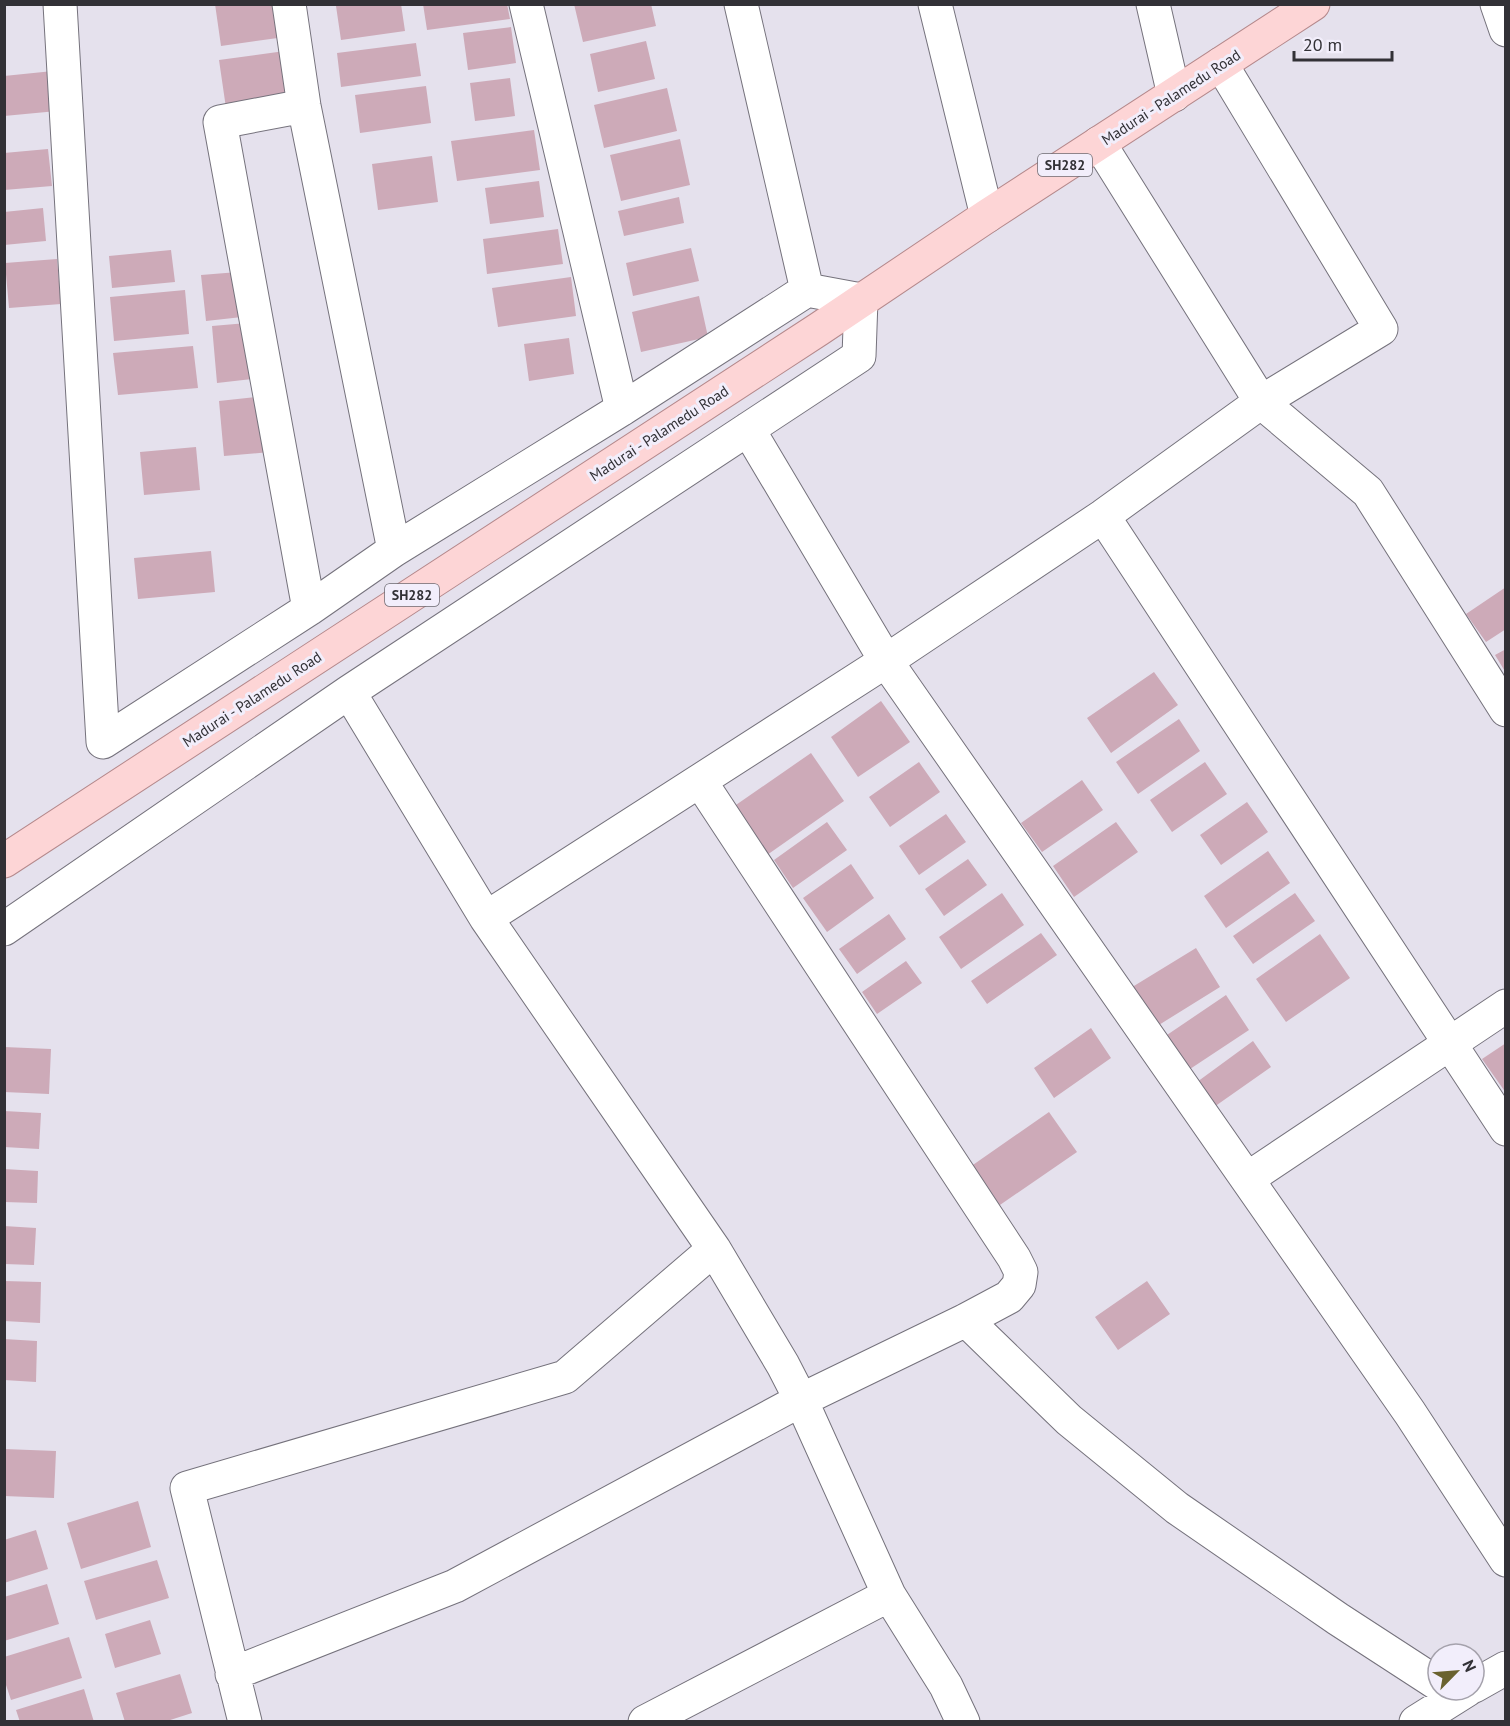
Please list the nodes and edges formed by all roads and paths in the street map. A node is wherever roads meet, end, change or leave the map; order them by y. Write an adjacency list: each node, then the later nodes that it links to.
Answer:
1 (60, 4): 22 (street)
2 (289, 4): 12 (street)
3 (526, 4): 18 (street)
4 (741, 4): 15 (street)
5 (935, 4): 14 (street)
6 (1153, 4): 11 (street)
7 (1313, 4): 10 (main road, Madurai - Palamedu Road / SH282)
8 (1497, 4): 9 (street)
9 (1506, 30)
10 (1221, 64): 11 (main road, Madurai - Palamedu Road / SH282); 17 (street)
11 (1174, 95): 13 (main road, Madurai - Palamedu Road / SH282)
12 (304, 106): 21 (street); 22 (street)
13 (1099, 143): 14 (main road, Madurai - Palamedu Road / SH282); 17 (street)
14 (987, 216): 16 (main road, Madurai - Palamedu Road / SH282)
15 (807, 290): 16 (street); 18 (street)
16 (861, 300): 19 (street); 27 (main road, Madurai - Palamedu Road / SH282)
17 (1261, 402): 20 (street); 25 (street)
18 (622, 409): 21 (street)
19 (748, 429): 23 (street); 24 (street)
20 (1103, 516): 23 (street); 31 (street)
21 (394, 550): 22 (street)
22 (309, 609)
23 (886, 661): 26 (street); 33 (street)
24 (349, 692): 28 (street); 29 (street)
25 (1506, 710)
26 (700, 781): 28 (street); 35 (street)
27 (4, 861)
28 (486, 918): 34 (street)
29 (4, 929)
30 (1506, 1006): 31 (street)
31 (1450, 1044): 32 (street); 33 (street)
32 (1506, 1129)
33 (1247, 1179): 37 (street)
34 (714, 1249): 36 (street); 41 (street)
35 (966, 1320): 36 (street); 40 (street)
36 (801, 1400): 38 (street); 41 (street)
37 (1506, 1560)
38 (889, 1595): 45 (street); 46 (street)
39 (1506, 1668): 42 (street)
40 (1426, 1671)
41 (232, 1674): 44 (street)
42 (1486, 1677)
43 (1441, 1702): 47 (street)
44 (245, 1722)
45 (645, 1722)
46 (963, 1722)
47 (1416, 1722)

